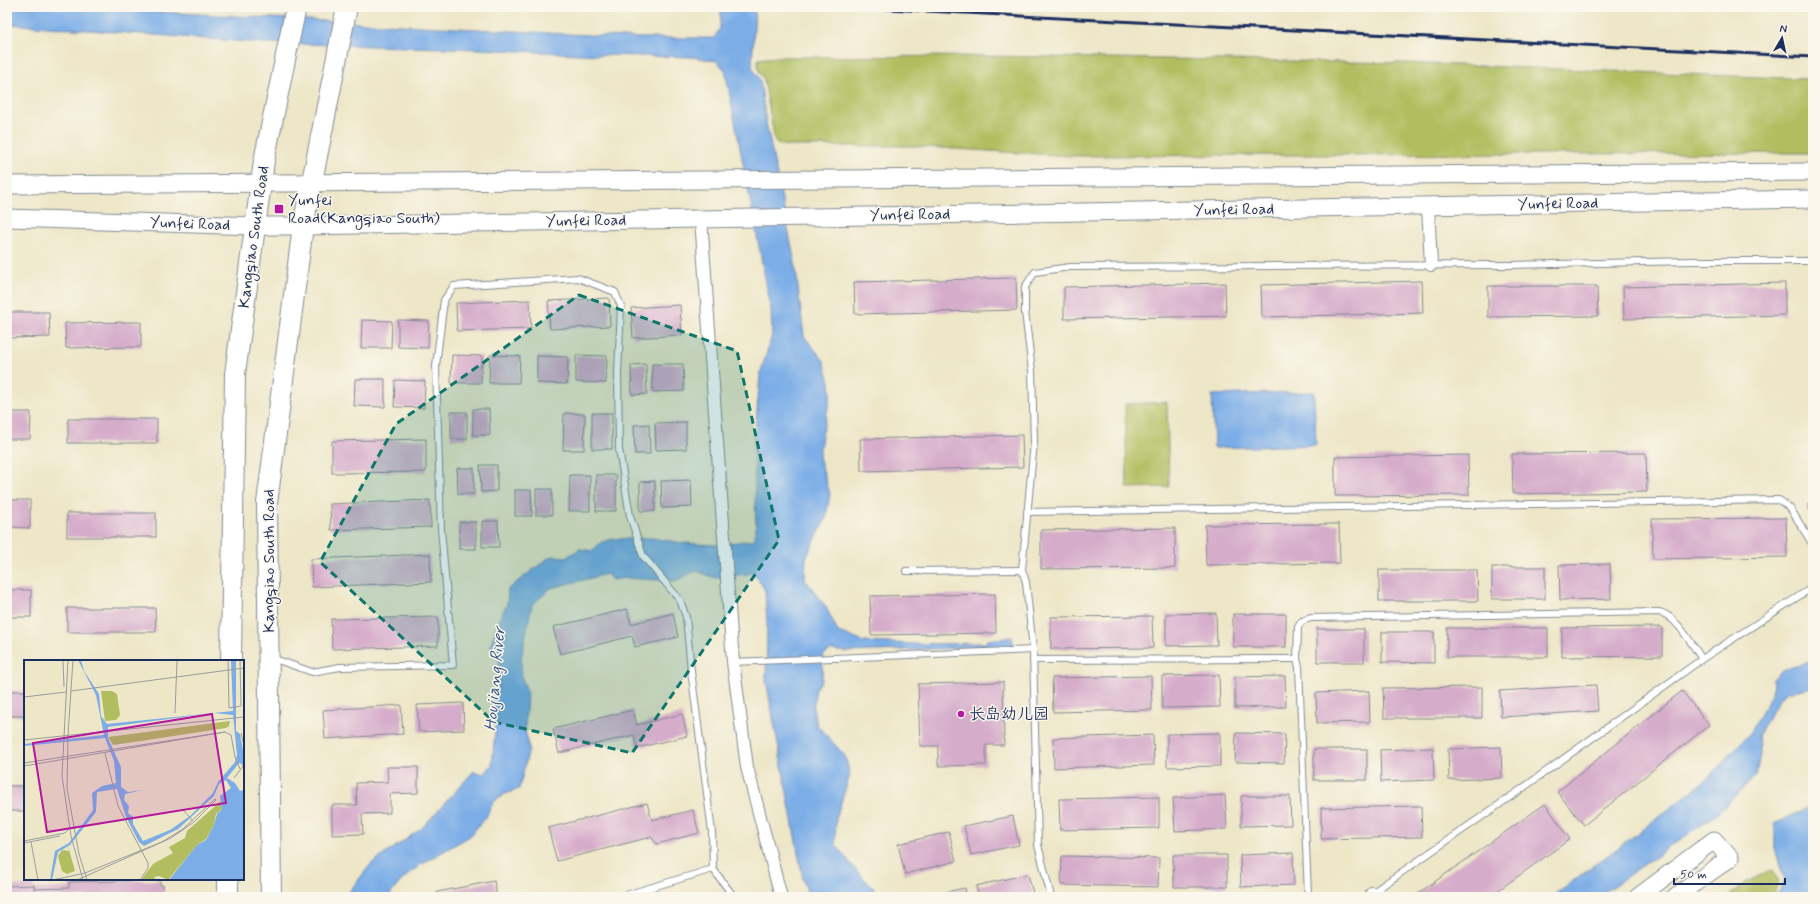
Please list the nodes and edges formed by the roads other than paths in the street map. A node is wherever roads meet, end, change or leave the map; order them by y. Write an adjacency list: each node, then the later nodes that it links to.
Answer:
1 (296, 7): 4 (main road, Kangqiao South Road)
2 (347, 8): 5 (main road, Kangqiao South Road)
3 (1813, 172): 5 (main road, Yunfei Road)
4 (261, 182): 5 (main road, Yunfei Road); 6 (main road, Yunfei Road); 11 (main road, Kangqiao South Road)
5 (312, 182): 12 (main road, Kangqiao South Road)
6 (7, 185)
7 (1813, 199): 8 (main road, Yunfei Road)
8 (1428, 206): 10 (main road, Yunfei Road); 14 (street)
9 (7, 218): 11 (main road, Yunfei Road)
10 (701, 219): 12 (main road, Yunfei Road); 26 (street)
11 (256, 226): 12 (main road, Yunfei Road); 24 (main road, Kangqiao South Road)
12 (303, 226): 21 (main road, Kangqiao South Road)
13 (1813, 261): 14 (lane)
14 (1431, 265): 15 (lane)
15 (1027, 512): 16 (lane); 17 (lane)
16 (1813, 545)
17 (1022, 570): 18 (lane); 20 (lane)
18 (906, 571)
19 (1813, 587): 23 (lane)
20 (1033, 650): 25 (lane); 26 (lane)
21 (269, 657): 27 (lane); 31 (main road, Kangqiao South Road)
22 (1297, 659): 23 (lane); 25 (lane); 36 (lane)
23 (1702, 659): 29 (lane)
24 (231, 660)
25 (1033, 660): 35 (lane)
26 (733, 662): 34 (street)
27 (713, 869): 32 (lane); 33 (lane)
28 (228, 880): 30 (main road)
29 (1371, 896)
30 (228, 897)
31 (272, 897)
32 (619, 897)
33 (732, 897)
34 (781, 897)
35 (1051, 897)
36 (1308, 897)
37 (1638, 897): 38 (main road)
38 (1675, 897)

